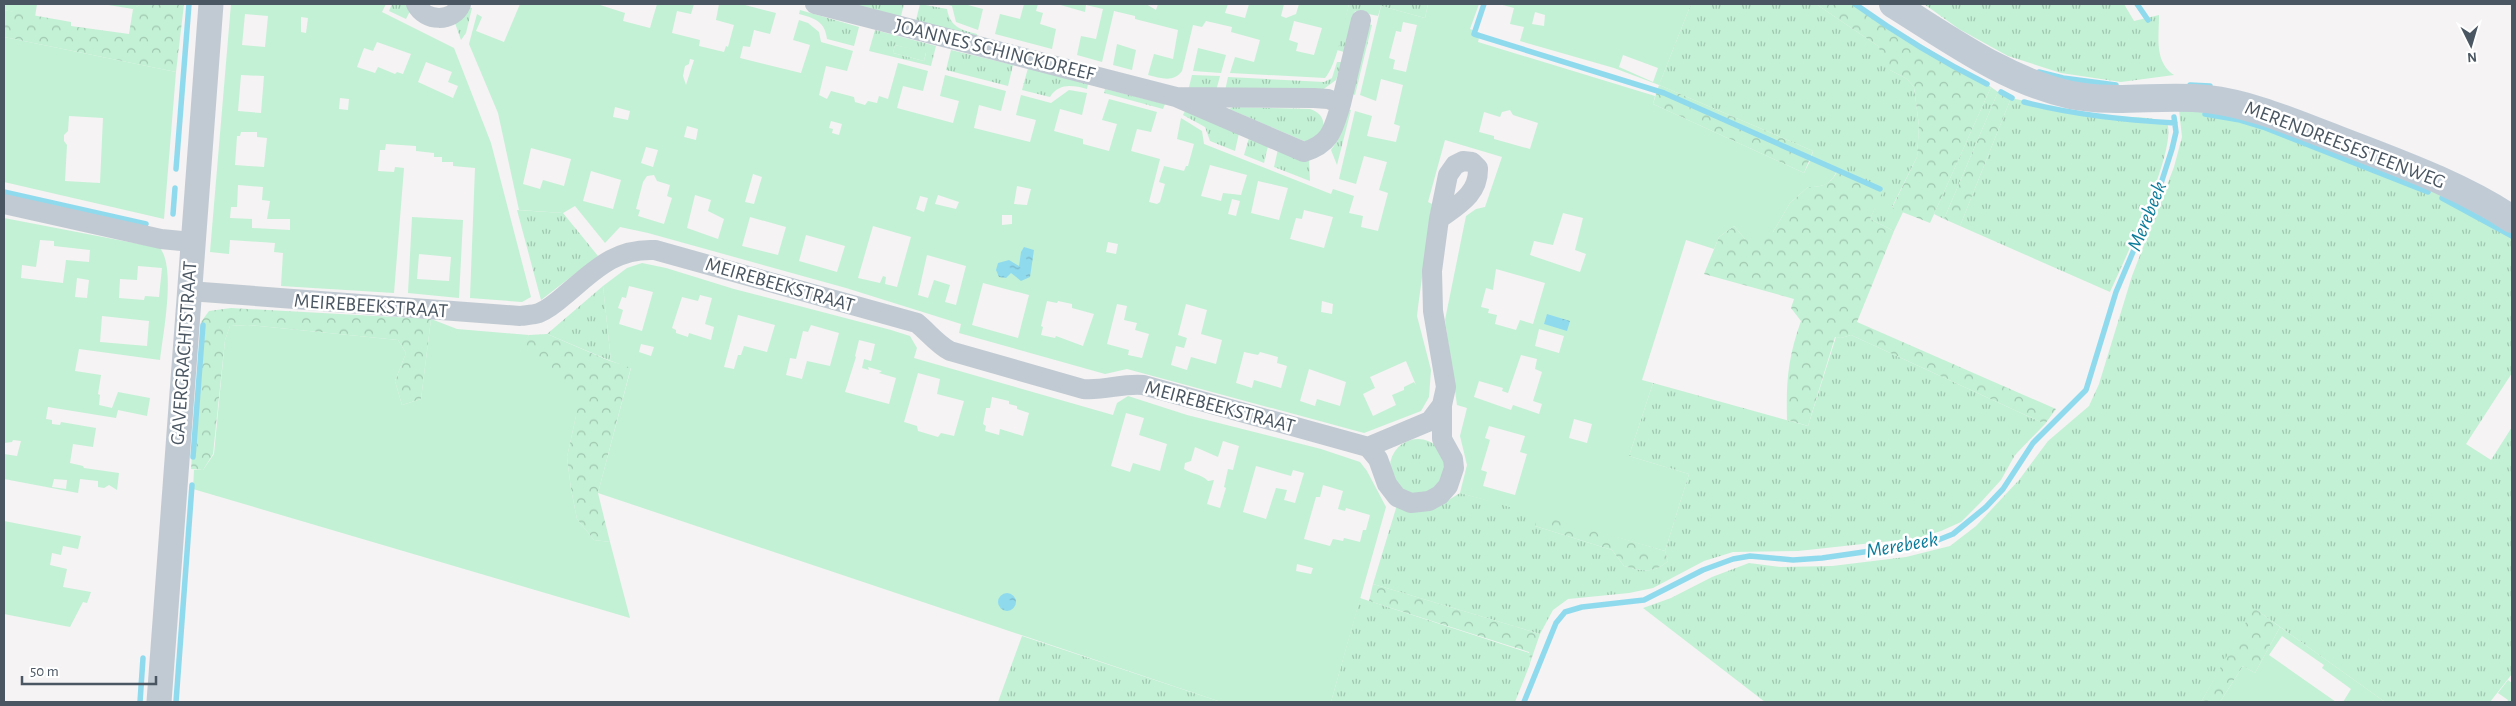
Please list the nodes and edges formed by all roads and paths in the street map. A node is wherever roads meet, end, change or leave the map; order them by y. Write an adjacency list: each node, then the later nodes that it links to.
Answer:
1 (211, 4): 12 (street, GAVERGRACHTSTRAAT)
2 (416, 4): 3 (street)
3 (461, 4)
4 (815, 4): 7 (street, JOANNES SCHINCKDREEF)
5 (1893, 4): 11 (main road, MERENDREESESTEENWEG)
6 (1361, 20): 8 (street, JOANNES SCHINCKDREEF)
7 (1176, 97): 8 (street, JOANNES SCHINCKDREEF); 8 (street, JOANNES SCHINCKDREEF)
8 (1341, 104)
9 (4, 204): 12 (street)
10 (1439, 219): 14 (street)
11 (2512, 219)
12 (192, 242): 13 (street, GAVERGRACHTSTRAAT)
13 (189, 292): 15 (street, MEIREBEEKSTRAAT); 16 (street, GAVERGRACHTSTRAAT)
14 (1442, 405): 15 (street); 15 (street)
15 (1368, 447)
16 (159, 702)

